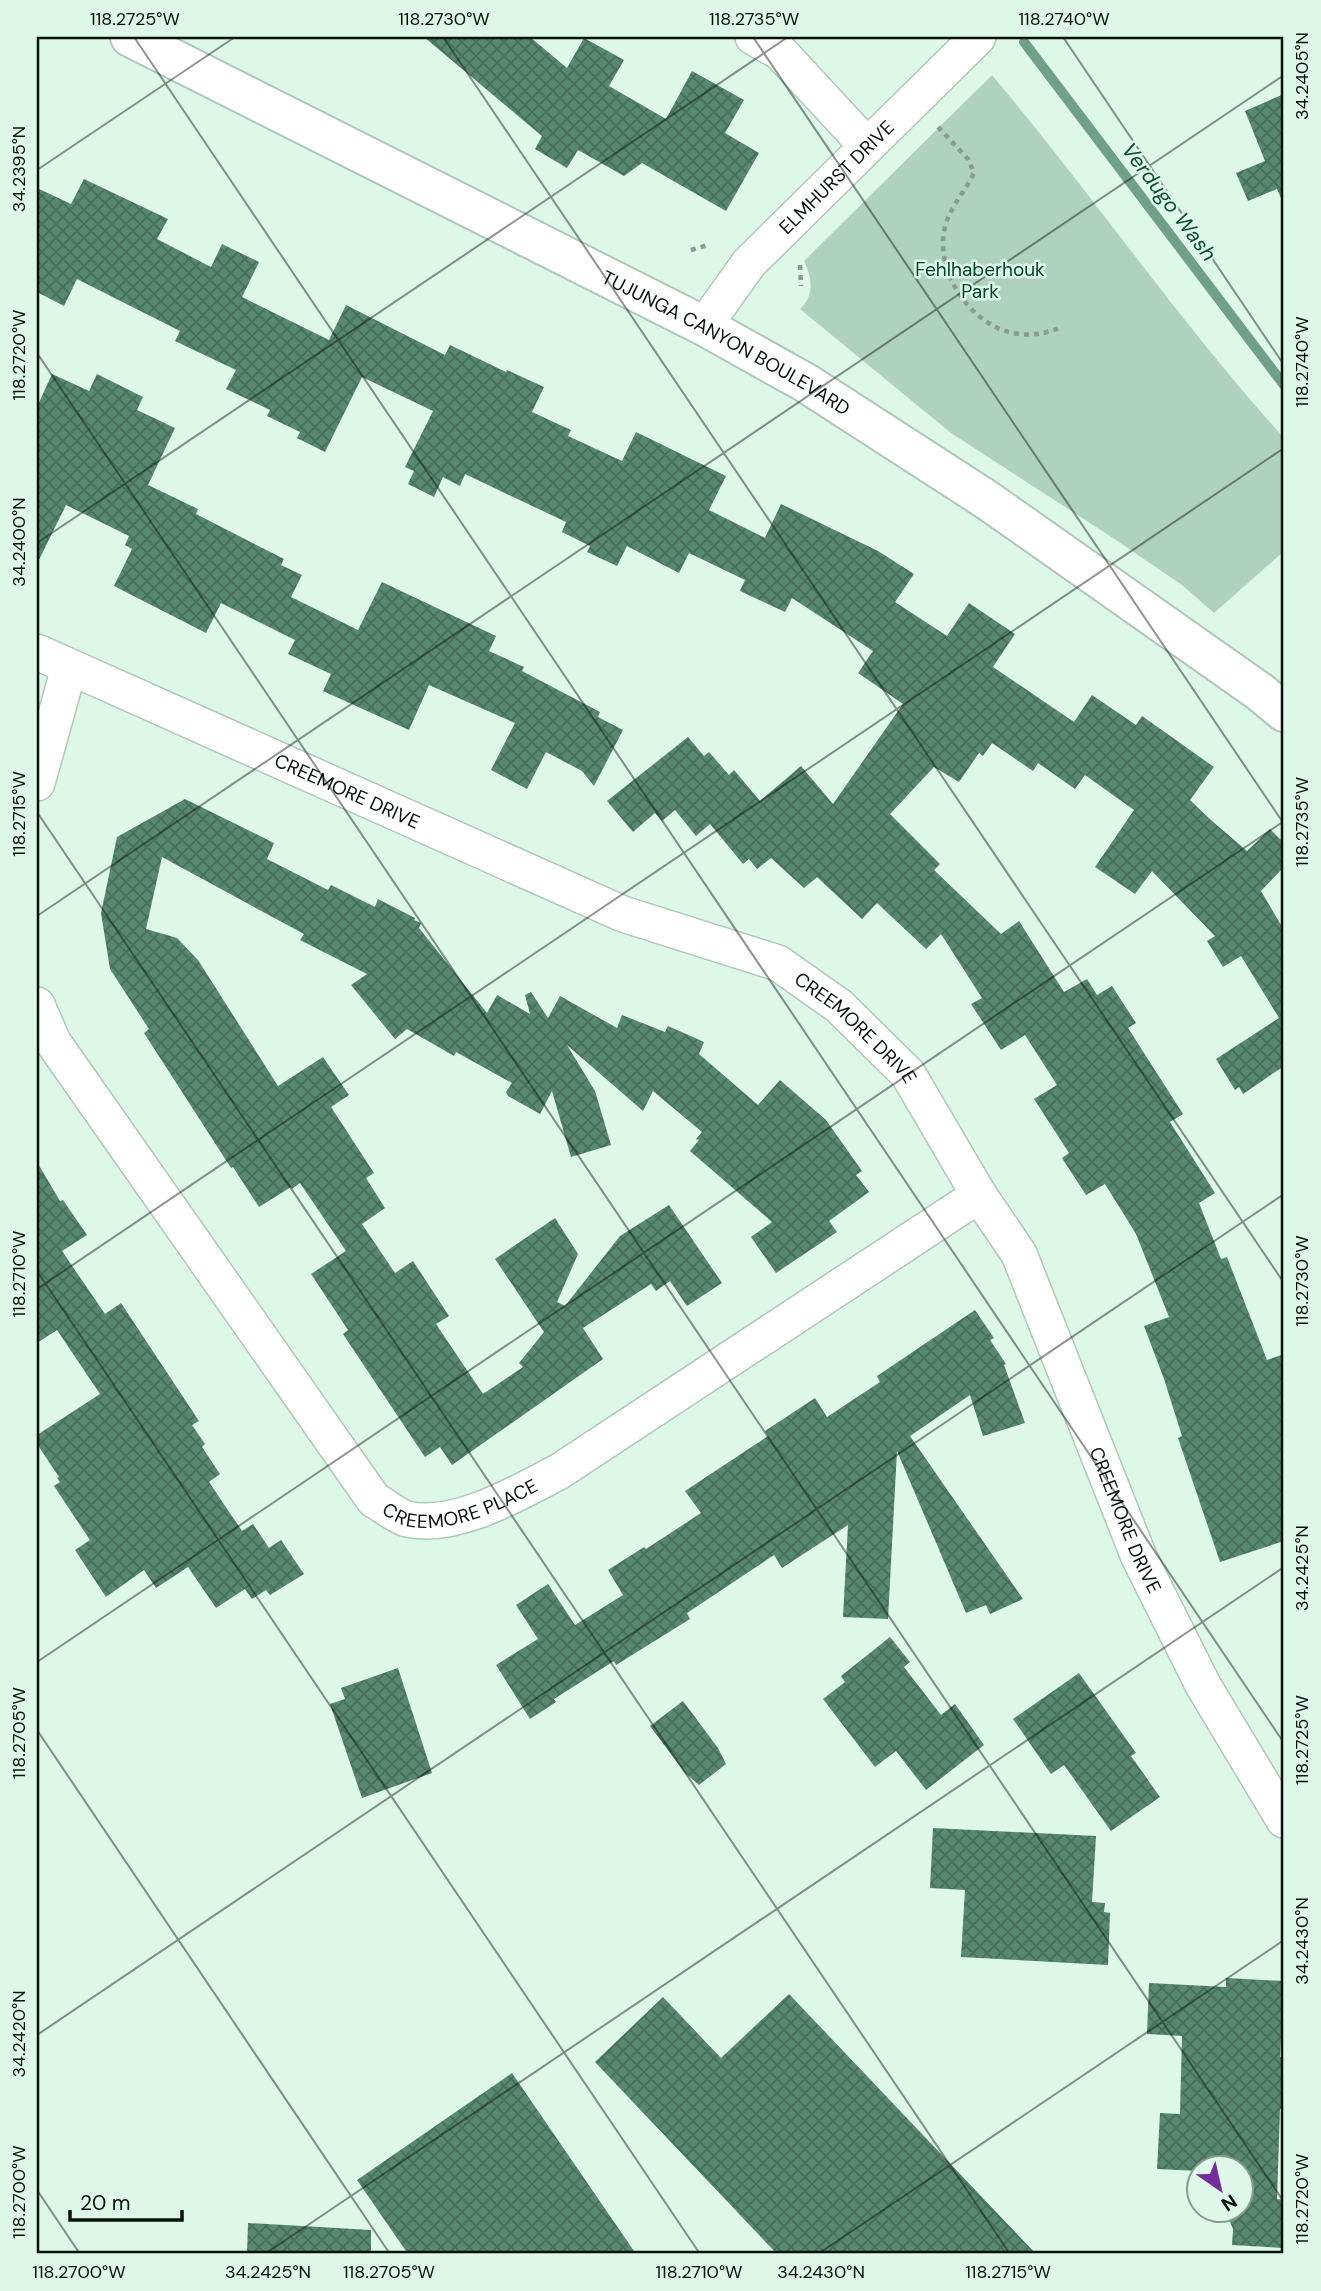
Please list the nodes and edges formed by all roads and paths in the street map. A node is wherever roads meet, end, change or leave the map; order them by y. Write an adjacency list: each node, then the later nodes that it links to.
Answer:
1 (130, 37): 8 (main road, TUJUNGA CANYON BOULEVARD)
2 (754, 37): 5 (street)
3 (978, 37): 4 (street, ELMHURST DRIVE)
4 (911, 103): 5 (street, ELMHURST DRIVE); 9 (path)
5 (867, 146): 8 (street, ELMHURST DRIVE)
6 (708, 245): 7 (path)
7 (691, 250)
8 (704, 326): 12 (main road, TUJUNGA CANYON BOULEVARD)
9 (1063, 327)
10 (37, 652): 11 (street, CREEMORE DRIVE)
11 (69, 668): 13 (street); 15 (street, CREEMORE DRIVE)
12 (1284, 712)
13 (37, 783)
14 (37, 1004): 15 (street, CREEMORE PLACE)
15 (979, 1195): 16 (street, CREEMORE DRIVE)
16 (1284, 1821)

